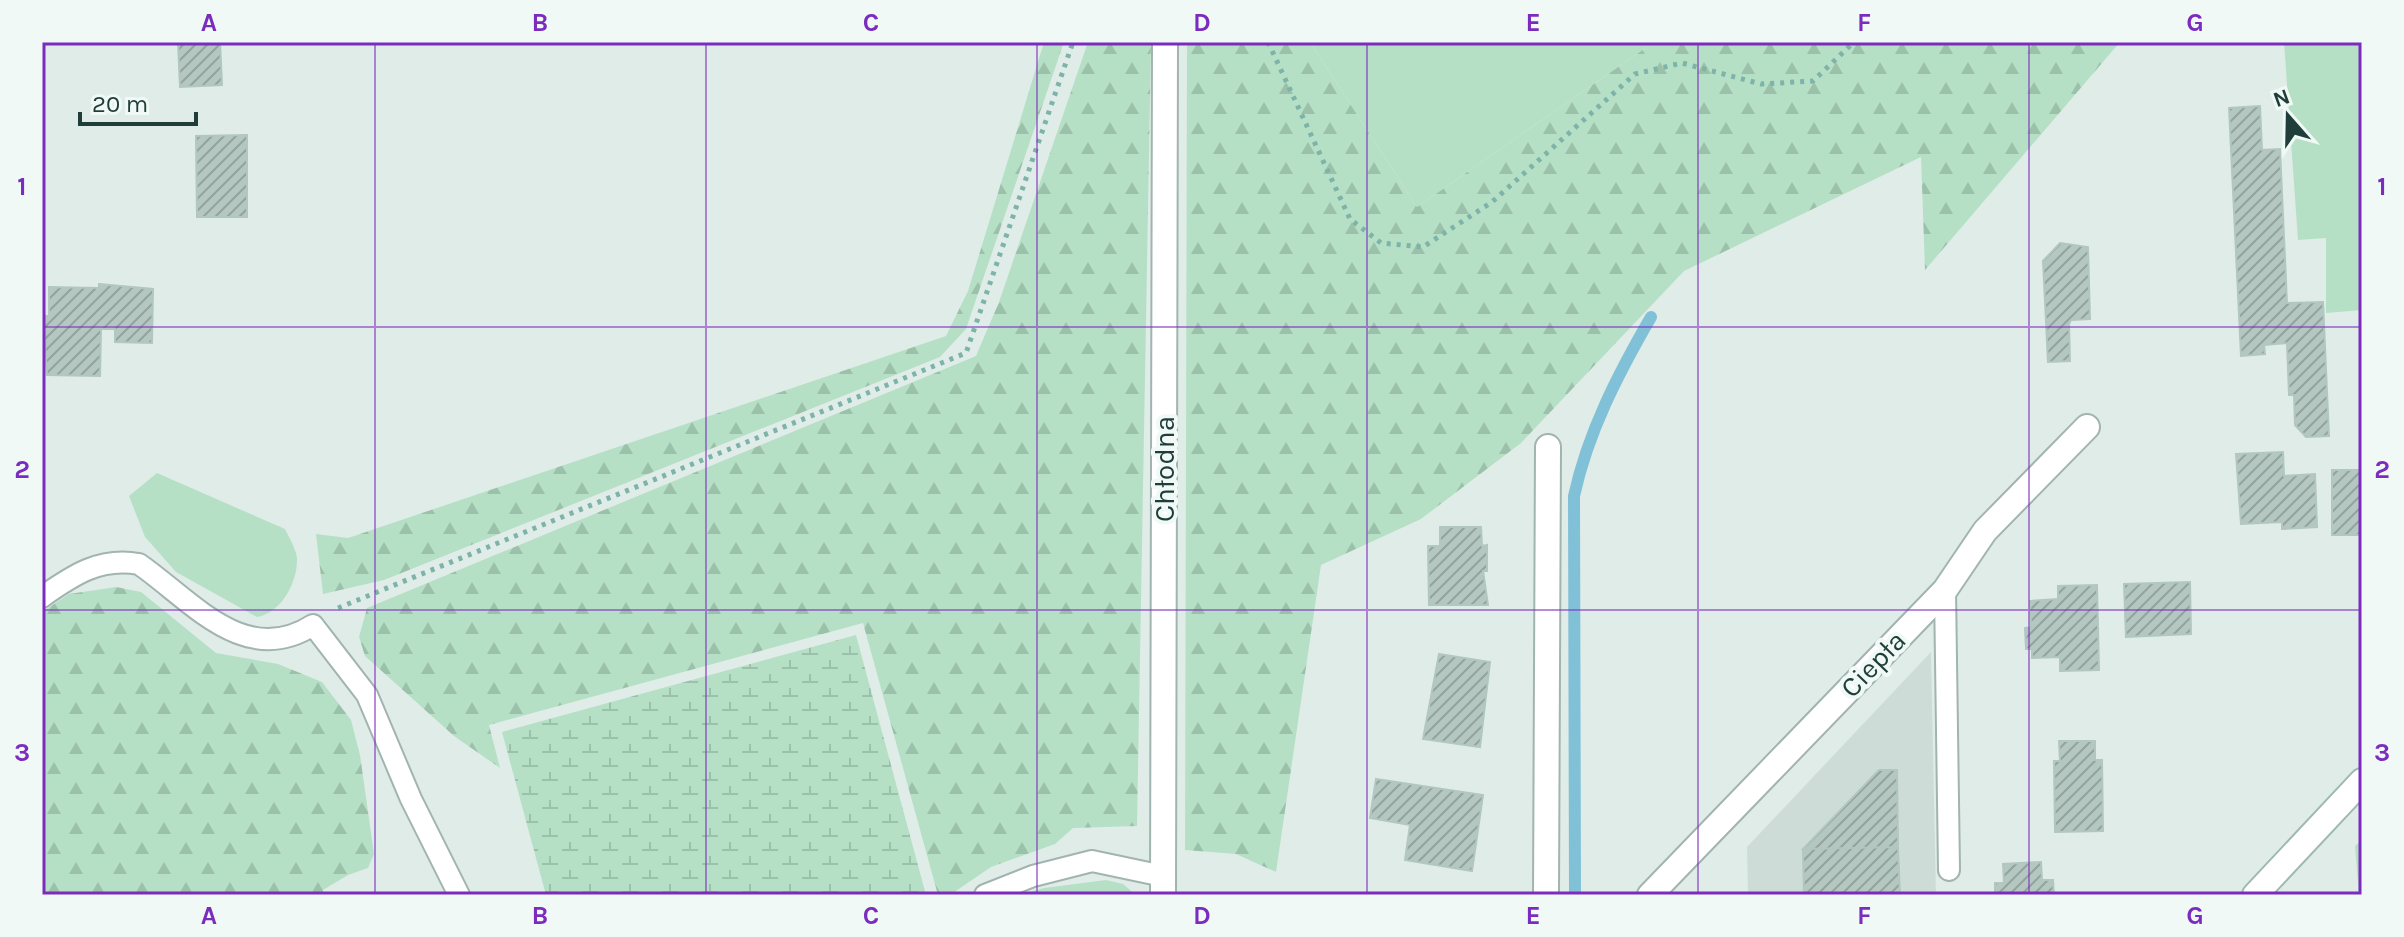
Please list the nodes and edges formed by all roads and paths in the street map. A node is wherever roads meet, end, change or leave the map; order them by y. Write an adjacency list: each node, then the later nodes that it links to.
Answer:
1 (1073, 42): 9 (path)
2 (1165, 42): 12 (street, Chłodna)
3 (1268, 42): 4 (path)
4 (1854, 42)
5 (2087, 427): 7 (street, Ciepła)
6 (1548, 447): 15 (street)
7 (1945, 590): 11 (lane); 16 (street, Ciepła)
8 (42, 597): 9 (lane)
9 (313, 625): 13 (lane)
10 (2362, 781): 17 (street)
11 (1949, 870)
12 (1163, 885): 14 (lane)
13 (459, 895)
14 (985, 895)
15 (1546, 895)
16 (1650, 895)
17 (2255, 895)

